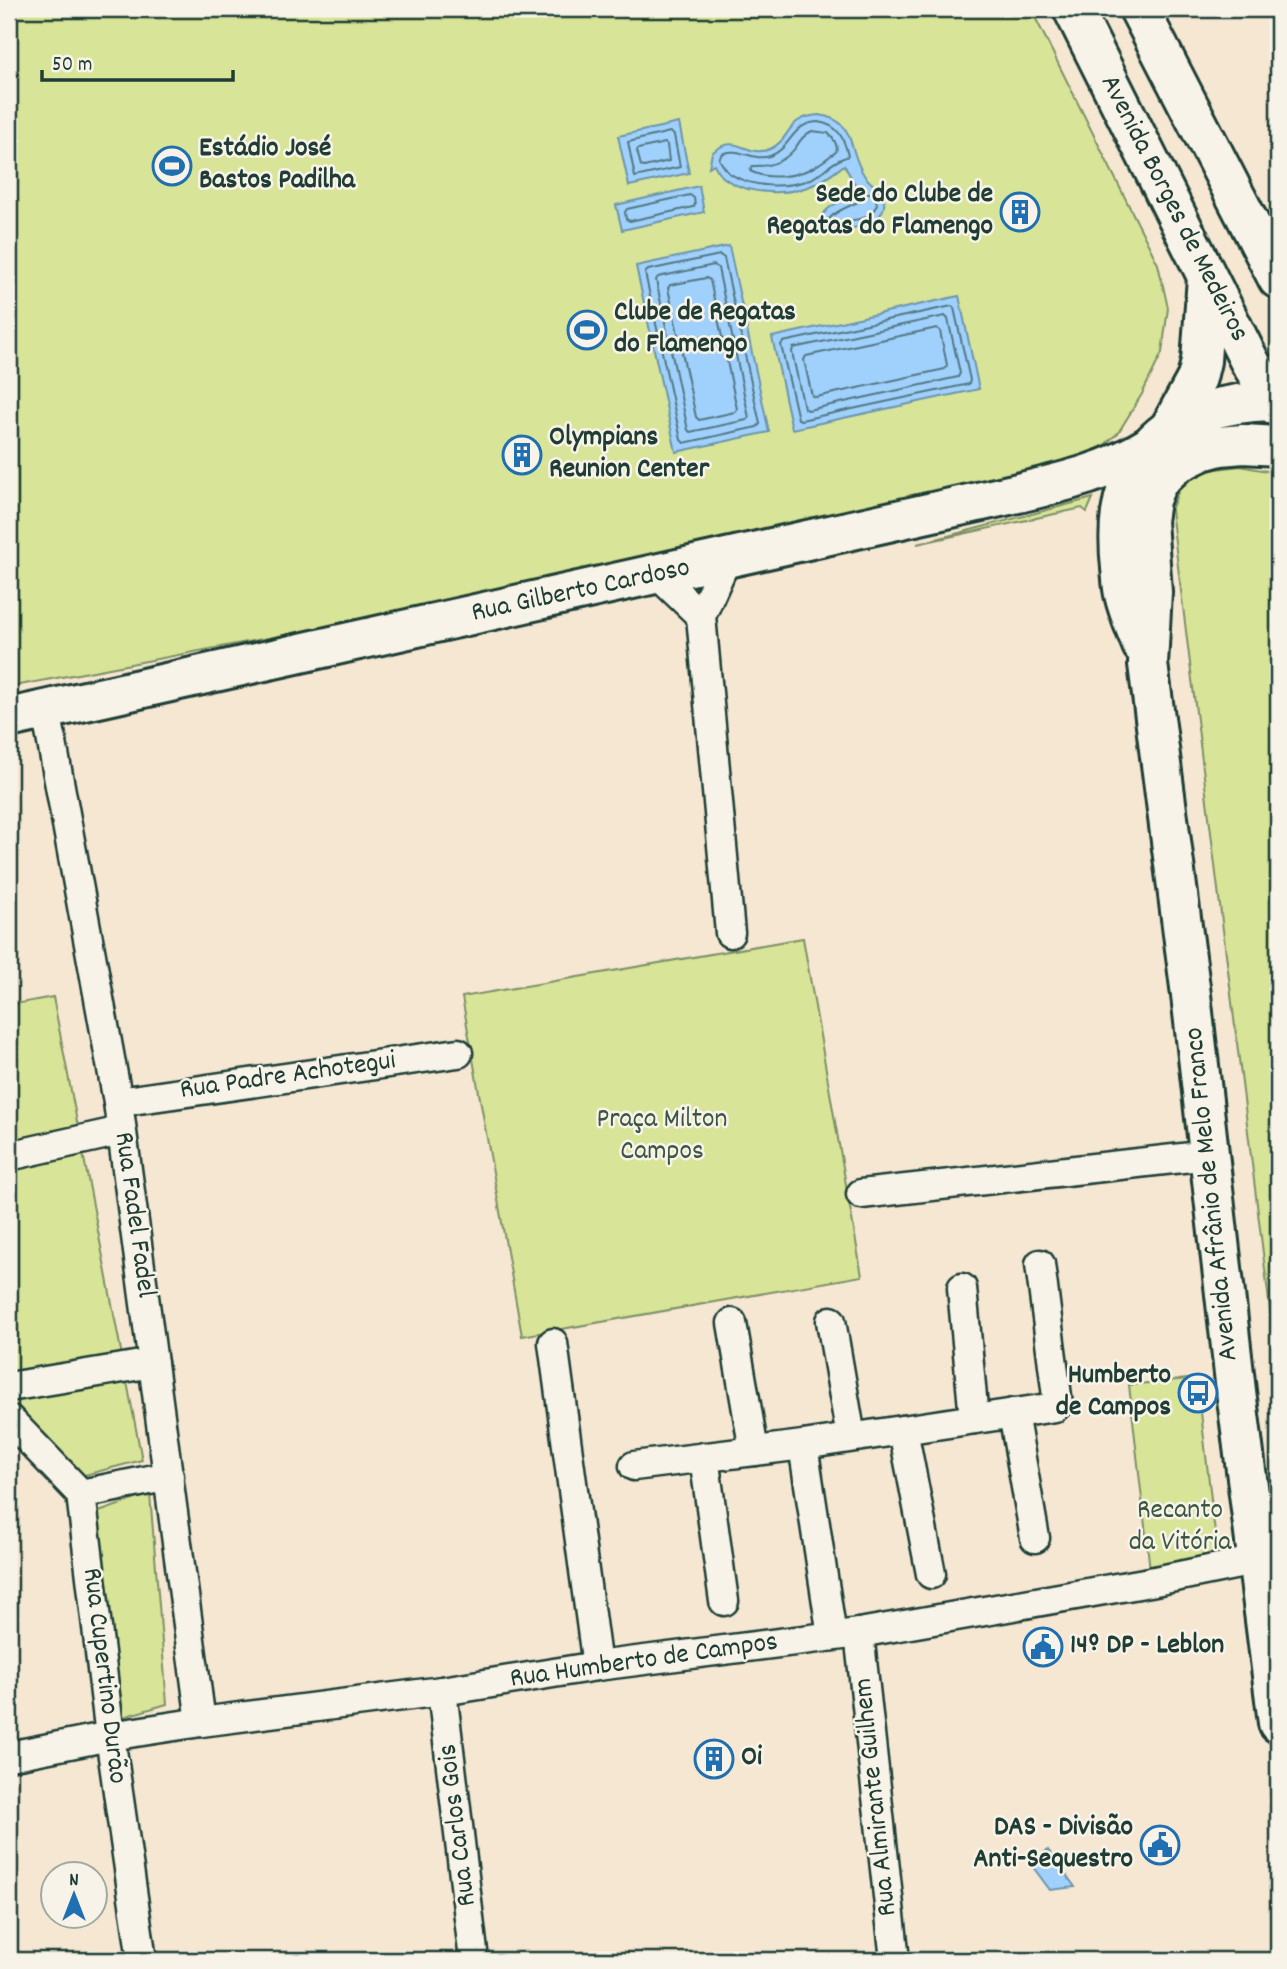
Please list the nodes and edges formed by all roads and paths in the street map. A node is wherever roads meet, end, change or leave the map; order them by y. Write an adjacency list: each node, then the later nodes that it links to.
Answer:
1 (1073, 9): 3 (main road, Avenida Borges de Medeiros)
2 (1139, 9): 4 (main road)
3 (1208, 278): 5 (main road, Avenida Borges de Medeiros); 6 (main road, Avenida Afrânio de Melo Franco)
4 (1278, 279)
5 (1277, 404): 6 (main road)
6 (1158, 439): 8 (main road, Rua Gilberto Cardoso); 11 (main road, Avenida Afrânio de Melo Franco)
7 (1278, 446): 11 (main road, Avenida Afrânio de Melo Franco)
8 (726, 560): 9 (main road, Rua Gilberto Cardoso); 10 (street)
9 (658, 575): 10 (street); 12 (main road, Rua Gilberto Cardoso)
10 (701, 616): 14 (street)
11 (1148, 664): 18 (main road, Avenida Afrânio de Melo Franco)
12 (46, 710): 13 (main road, Rua Gilberto Cardoso); 16 (street, Rua Fadel Fadel)
13 (9, 718)
14 (730, 933)
15 (458, 1053): 16 (street, Rua Padre Achotegui)
16 (118, 1102): 17 (street, Rua Fadel Fadel)
17 (121, 1131): 19 (street); 26 (street, Rua Fadel Fadel)
18 (1209, 1155): 20 (street); 40 (main road, Avenida Afrânio de Melo Franco)
19 (9, 1156)
20 (862, 1194)
21 (1040, 1264): 28 (street)
22 (962, 1288): 30 (street)
23 (831, 1321): 32 (street)
24 (732, 1324): 34 (street)
25 (553, 1343): 44 (street)
26 (153, 1363): 27 (street); 37 (street, Rua Fadel Fadel)
27 (9, 1387)
28 (1013, 1413): 30 (street); 39 (street)
29 (9, 1419): 38 (street)
30 (974, 1419): 31 (street)
31 (903, 1430): 32 (street); 41 (street)
32 (851, 1437): 33 (street)
33 (803, 1445): 34 (street); 43 (street, Rua Almirante Guilhem)
34 (754, 1451): 35 (street)
35 (704, 1457): 36 (street); 42 (street)
36 (634, 1466)
37 (169, 1476): 38 (street); 46 (street, Rua Fadel Fadel)
38 (81, 1494): 48 (street, Rua Cupertino Durão)
39 (1035, 1538)
40 (1268, 1558): 43 (street, Rua Humberto de Campos); 47 (main road, Avenida Afrânio de Melo Franco)
41 (931, 1574)
42 (724, 1601)
43 (845, 1635): 44 (street, Rua Humberto de Campos); 52 (street, Rua Almirante Guilhem)
44 (597, 1666): 45 (street, Rua Humberto de Campos)
45 (442, 1691): 46 (street, Rua Humberto de Campos); 51 (street, Rua Carlos Gois)
46 (201, 1722): 48 (street, Rua Humberto de Campos)
47 (1278, 1723)
48 (110, 1736): 49 (street, Rua Humberto de Campos); 50 (street, Rua Cupertino Durão)
49 (9, 1756)
50 (142, 1960)
51 (474, 1960)
52 (895, 1960)

